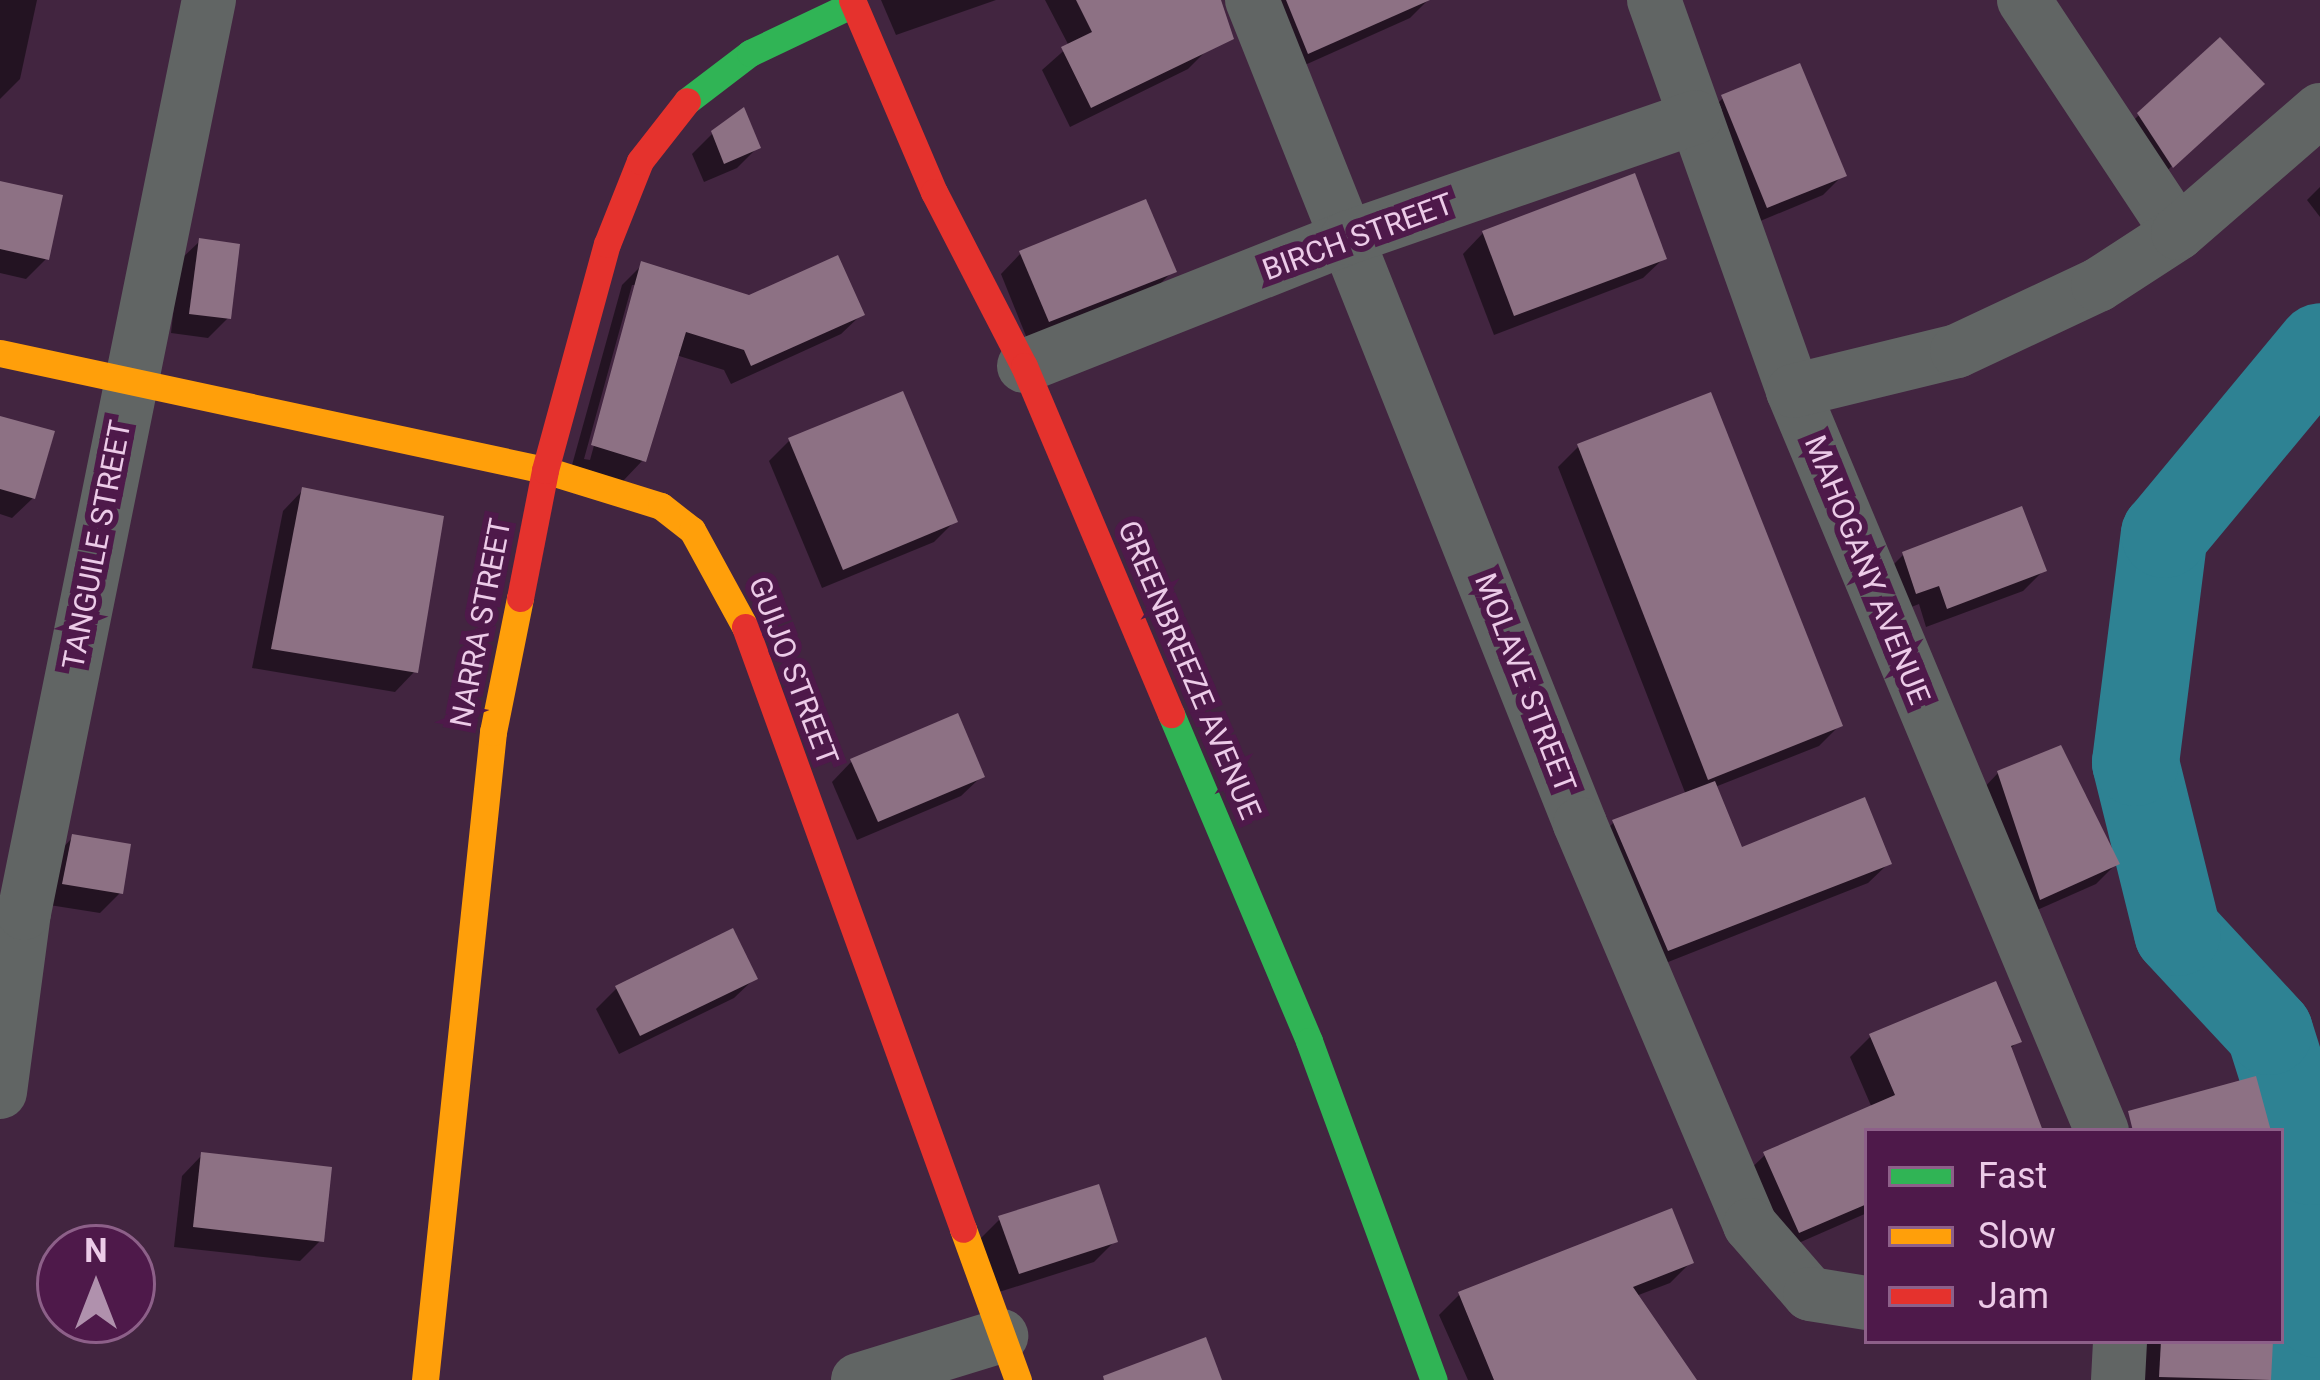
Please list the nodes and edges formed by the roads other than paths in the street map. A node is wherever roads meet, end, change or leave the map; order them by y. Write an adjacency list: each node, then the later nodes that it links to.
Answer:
1 (209, 0): 12 (street, TANGUILE STREET)
2 (1252, 0): 9 (street, MOLAVE STREET)
3 (1654, 0): 7 (street, MAHOGANY AVENUE)
4 (2024, 0): 8 (street)
5 (852, 2): 11 (street, GREENBREEZE AVENUE); 14 (street, NARRA STREET)
6 (2320, 110): 8 (street)
7 (1696, 117): 9 (street, BIRCH STREET); 13 (street, MAHOGANY AVENUE)
8 (2178, 233): 13 (street)
9 (1348, 238): 11 (street, BIRCH STREET); 17 (street, MOLAVE STREET)
10 (0, 353): 12 (street, GUIJO STREET)
11 (1024, 366): 22 (street, GREENBREEZE AVENUE)
12 (130, 381): 14 (street, GUIJO STREET); 15 (street, TANGUILE STREET)
13 (1793, 391): 16 (street, MAHOGANY AVENUE)
14 (545, 470): 19 (street, GUIJO STREET); 20 (street, NARRA STREET)
15 (0, 1092)
16 (2101, 1128)
17 (1864, 1303)
18 (2120, 1344): 23 (street)
19 (1010, 1358): 21 (street)
20 (425, 1380)
21 (858, 1380)
22 (1434, 1380)
23 (2118, 1380)

